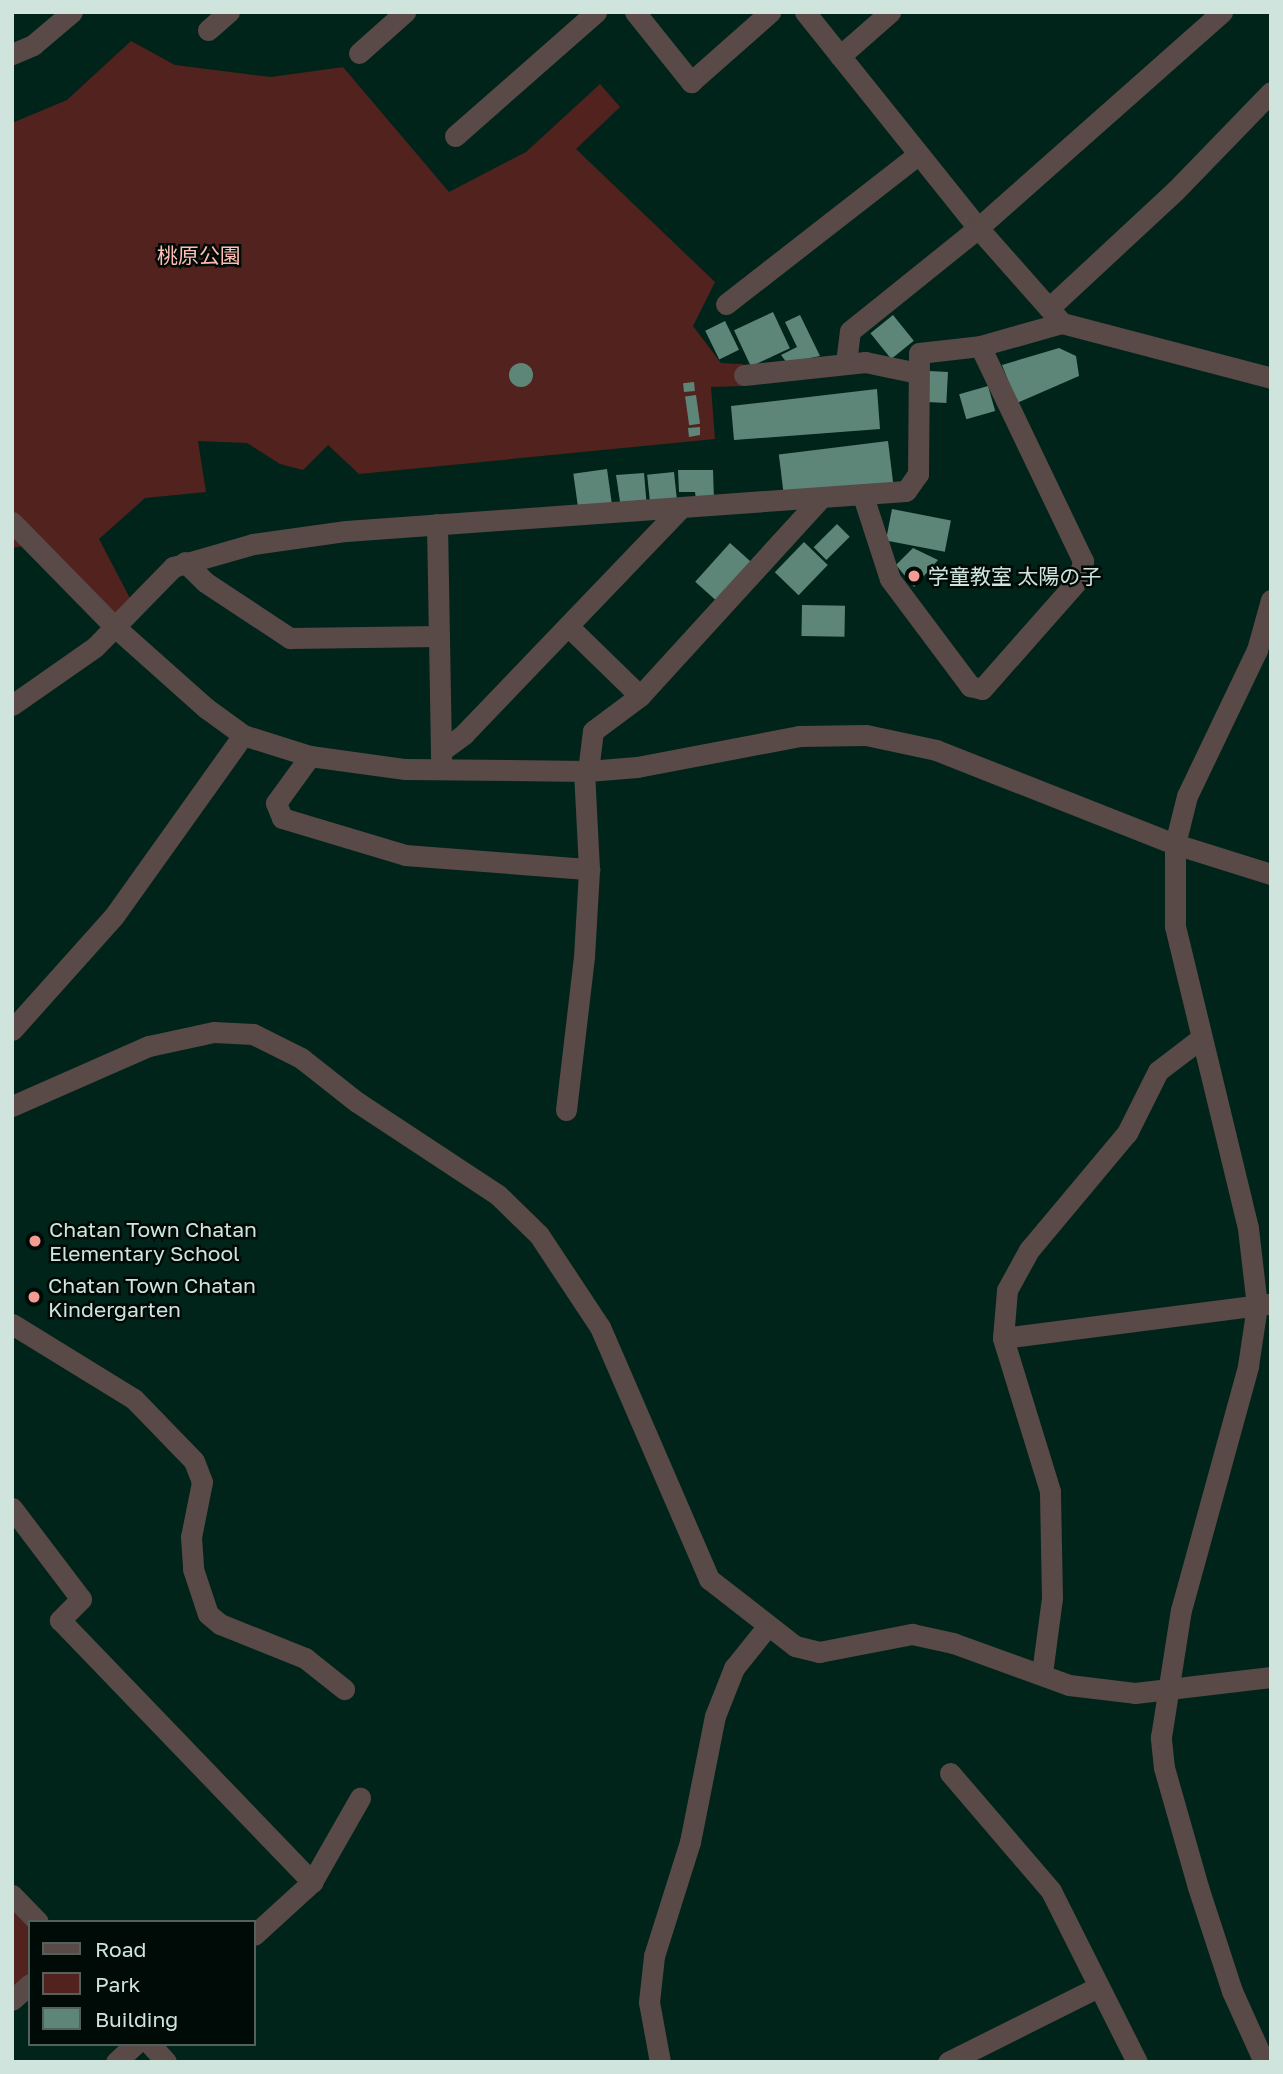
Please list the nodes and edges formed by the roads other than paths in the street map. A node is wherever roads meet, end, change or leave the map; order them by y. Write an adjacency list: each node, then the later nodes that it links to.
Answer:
1 (72, 12): 12 (street)
2 (229, 12): 10 (street)
3 (405, 12): 11 (street)
4 (596, 12): 15 (street)
5 (635, 12): 6 (street)
6 (770, 12)
7 (805, 12): 13 (street)
8 (890, 12): 13 (street)
9 (1222, 12): 17 (street)
10 (208, 30)
11 (359, 53)
12 (12, 54)
13 (840, 56): 16 (street)
14 (1271, 92): 19 (street)
15 (455, 136)
16 (919, 154): 17 (street); 18 (street)
17 (978, 228): 19 (street); 21 (street)
18 (726, 304)
19 (1055, 315): 20 (street); 24 (street)
20 (980, 346): 22 (street); 25 (street)
21 (846, 363): 22 (street); 23 (street)
22 (918, 373): 25 (street)
23 (744, 375)
24 (1271, 378)
25 (863, 496): 26 (street)
26 (820, 499): 27 (street); 35 (street)
27 (680, 510): 29 (street); 32 (street)
28 (12, 522): 33 (street)
29 (438, 524): 30 (street); 34 (street)
30 (185, 562): 33 (street); 34 (street)
31 (1271, 600): 41 (street)
32 (568, 626): 35 (street); 39 (street)
33 (115, 627): 36 (street); 37 (street)
34 (439, 636): 39 (street)
35 (639, 696): 40 (street)
36 (12, 705)
37 (243, 735): 38 (street); 44 (street)
38 (310, 756): 39 (street); 42 (street)
39 (441, 760): 40 (street)
40 (586, 771): 41 (street); 42 (street)
41 (1175, 844): 43 (street); 45 (street)
42 (589, 869): 47 (street)
43 (1271, 874)
44 (12, 1030)
45 (1200, 1039): 48 (street); 50 (street)
46 (12, 1106): 52 (street)
47 (566, 1110)
48 (1264, 1305): 50 (street); 56 (street)
49 (12, 1324): 55 (street)
50 (1003, 1338): 53 (street)
51 (12, 1508): 59 (street)
52 (766, 1628): 53 (street); 70 (street)
53 (1042, 1673): 56 (street)
54 (1271, 1677): 56 (street)
55 (344, 1689)
56 (1165, 1691): 73 (street)
57 (950, 1773): 64 (street)
58 (360, 1798): 59 (street)
59 (312, 1882): 62 (street)
60 (12, 1895): 61 (street)
61 (36, 1920)
62 (256, 1933)
63 (28, 1986): 65 (street)
64 (1098, 1987): 71 (street); 72 (street)
65 (12, 2000)
66 (133, 2046): 68 (street)
67 (152, 2046): 69 (street)
68 (116, 2062)
69 (166, 2062)
70 (660, 2062)
71 (948, 2062)
72 (1137, 2062)
73 (1264, 2062)

